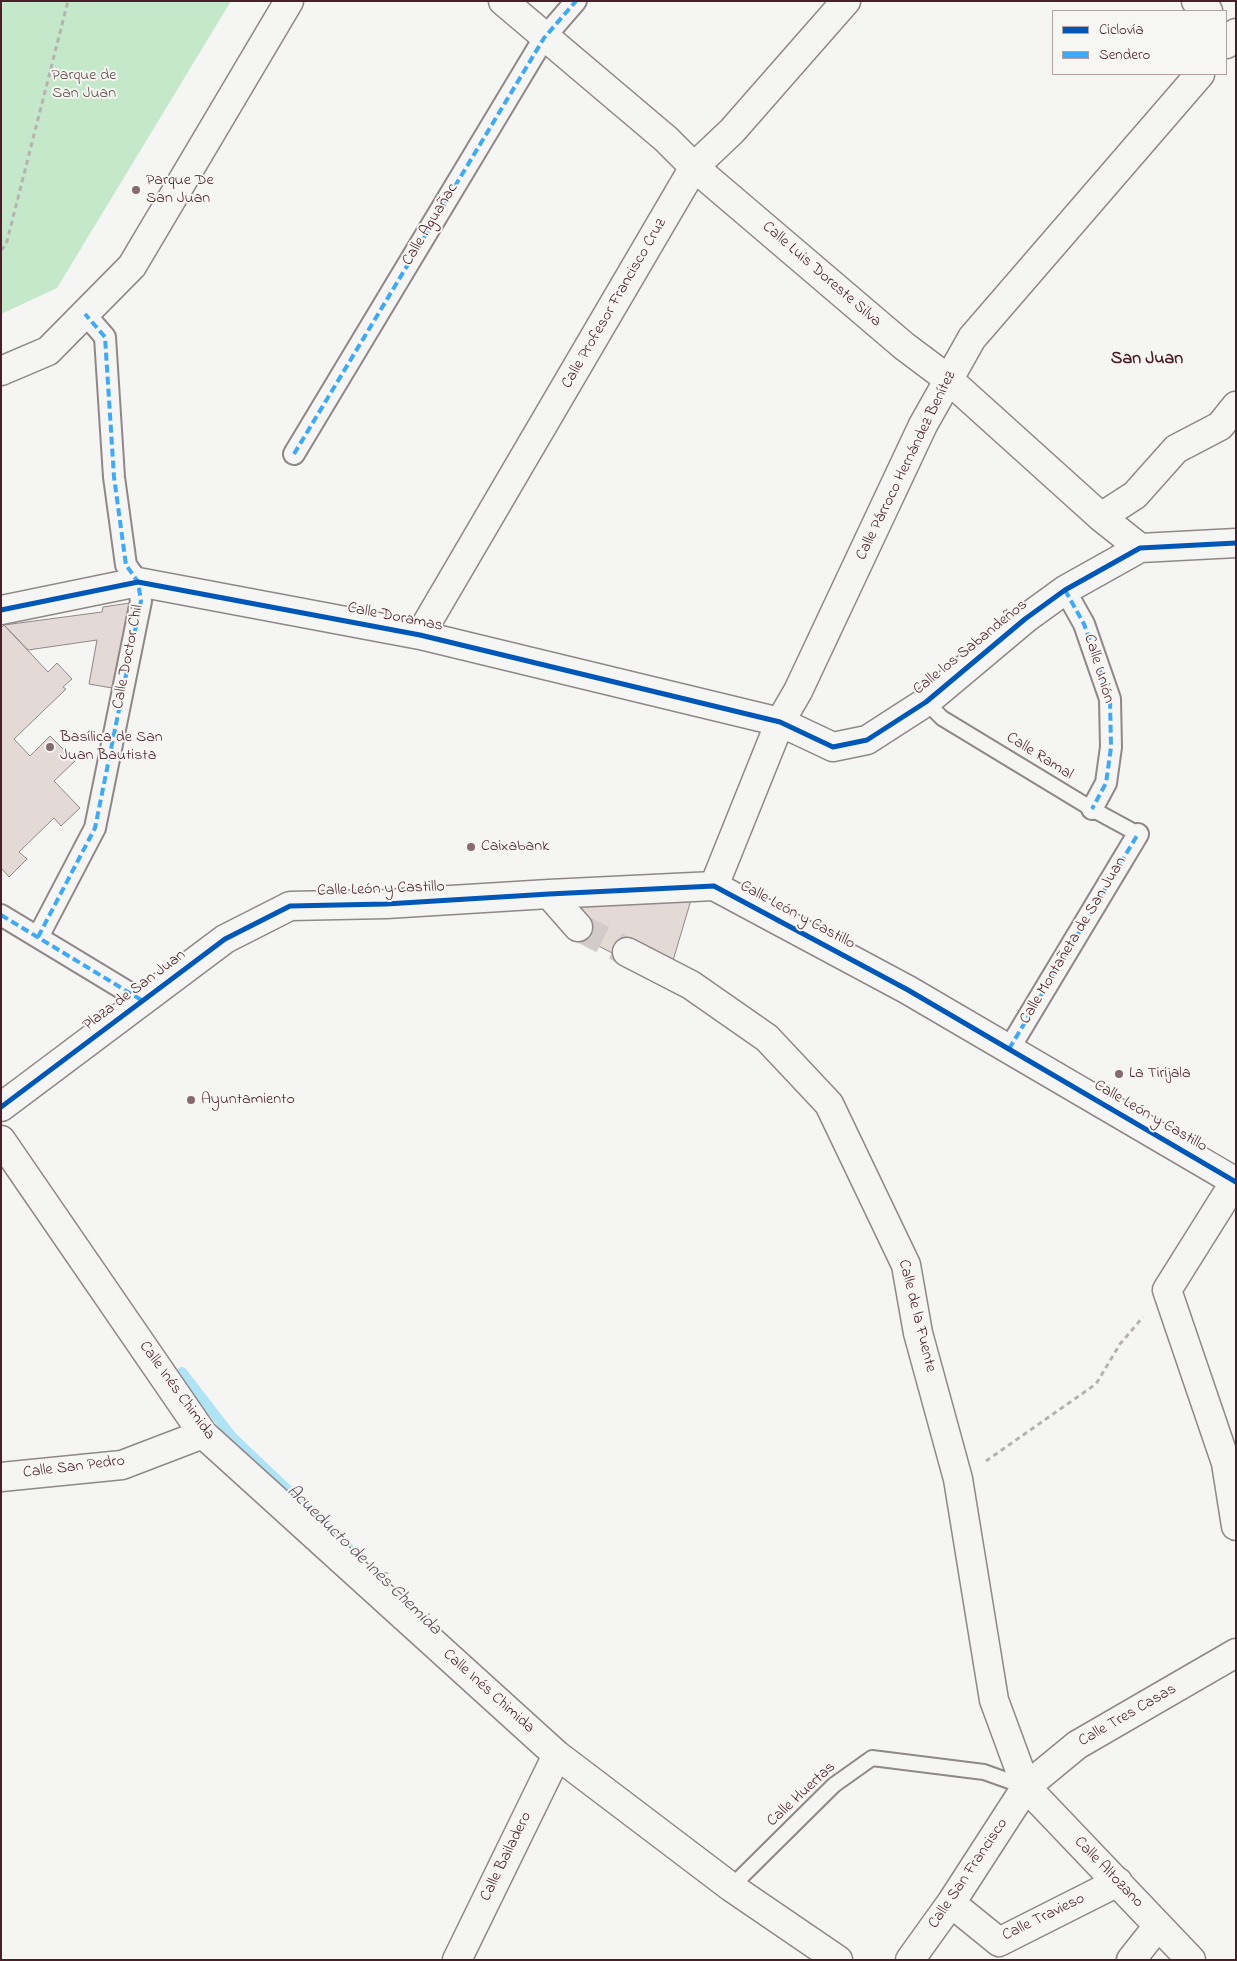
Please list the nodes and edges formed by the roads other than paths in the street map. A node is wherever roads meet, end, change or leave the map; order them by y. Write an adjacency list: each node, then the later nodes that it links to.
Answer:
1 (289, 1): 10 (street)
2 (503, 1): 7 (street, Calle Luis Doreste Silva)
3 (576, 1): 7 (street, Calle Aguañac)
4 (846, 1): 9 (street, Calle Profesor Francisco Cruz)
5 (1196, 1): 6 (street)
6 (1207, 10)
7 (544, 38): 9 (street, Calle Luis Doreste Silva); 14 (street, Calle Aguañac)
8 (1199, 75): 12 (street, Calle Párroco Hernández Benítez)
9 (694, 167): 12 (street, Calle Luis Doreste Silva); 21 (street, Calle Profesor Francisco Cruz)
10 (85, 314): 11 (street); 18 (street, Calle Doctor Chil)
11 (1, 371)
12 (948, 379): 15 (street, Calle Luis Doreste Silva); 23 (street, Calle Párroco Hernández Benítez)
13 (1236, 406): 15 (street)
14 (294, 454)
15 (1101, 518): 17 (street, Calle Luis Doreste Silva)
16 (1236, 543): 17 (street, Calle los Sabandeños)
17 (1140, 548): 19 (street, Calle los Sabandeños)
18 (138, 582): 20 (street, Calle Doramas); 21 (street, Calle Doramas); 31 (street, Calle Doctor Chil)
19 (1065, 590): 22 (street, Calle los Sabandeños); 24 (street, Calle Unión)
20 (1, 610)
21 (420, 635): 23 (street, Calle Doramas)
22 (926, 702): 23 (street, Calle los Sabandeños); 24 (lane, Calle Ramal)
23 (780, 722): 26 (street, Calle Párroco Hernández Benítez)
24 (1092, 809): 25 (lane, Calle Ramal)
25 (1138, 834): 34 (street, Calle Montañeta de San Juan)
26 (714, 886): 27 (street, Calle León y Castillo); 34 (street, Calle León y Castillo)
27 (549, 894): 28 (street, Calle León y Castillo); 30 (street)
28 (290, 906): 33 (street, Plaza de San Juan)
29 (1, 916): 31 (street)
30 (578, 927)
31 (38, 937): 33 (street)
32 (626, 952): 43 (street, Calle de la Fuente)
33 (142, 1001): 35 (street, Plaza de San Juan)
34 (1010, 1049): 37 (street, Calle León y Castillo)
35 (1, 1107)
36 (1, 1140): 38 (street, Calle Inés Chimida)
37 (1236, 1181): 40 (street)
38 (202, 1434): 39 (street, Calle San Pedro); 42 (street, Calle Inés Chimida)
39 (1, 1477)
40 (1236, 1526)
41 (1236, 1653): 43 (street, Calle Tres Casas)
42 (557, 1754): 45 (street, Calle Inés Chimida); 48 (street, Calle Bailadero)
43 (1026, 1788): 44 (street, Calle Altozano); 45 (lane, Calle Huertas); 46 (street, Calle San Francisco)
44 (1118, 1882): 46 (street, Calle Travieso); 47 (street, Calle Altozano)
45 (731, 1887): 49 (street, Calle Inés Chimida)
46 (952, 1902): 50 (street, Calle San Francisco)
47 (1158, 1926): 51 (street); 52 (street, Calle Altozano)
48 (457, 1960)
49 (838, 1960)
50 (910, 1960)
51 (1131, 1960)
52 (1190, 1960)

